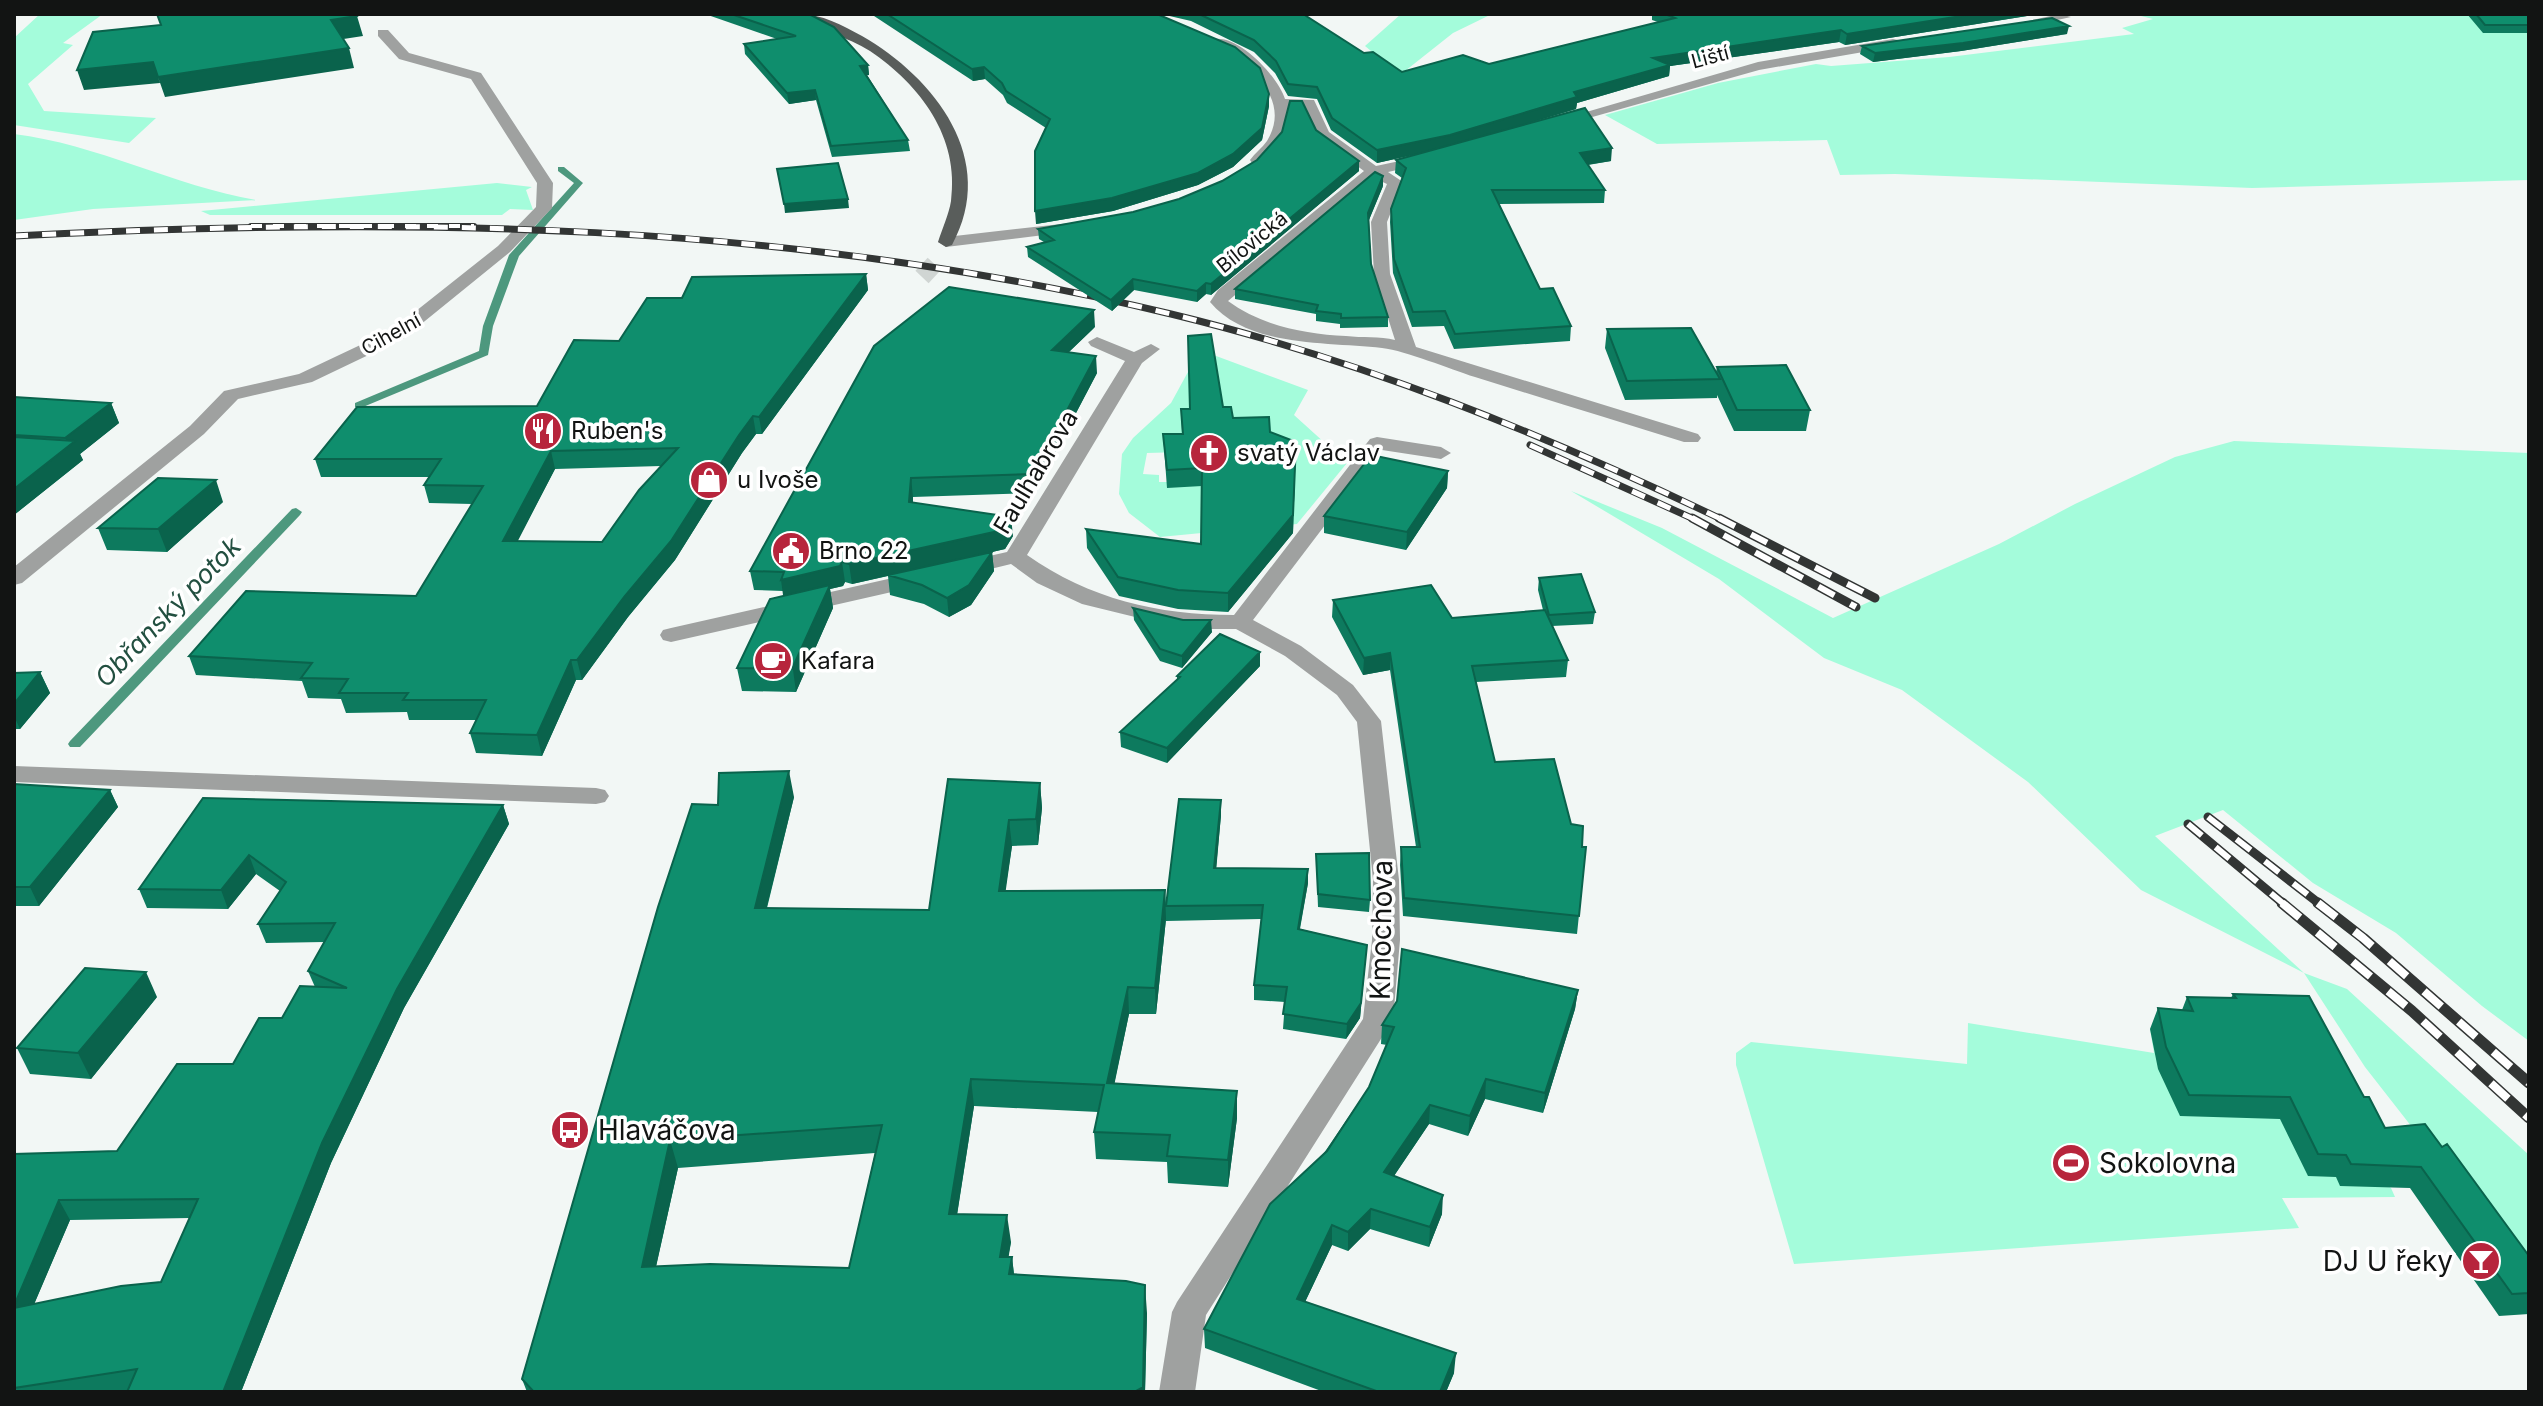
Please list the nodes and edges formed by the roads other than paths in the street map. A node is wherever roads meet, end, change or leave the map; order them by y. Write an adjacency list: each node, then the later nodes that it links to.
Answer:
1 (805, 14): 13 (main road)
2 (2065, 17): 3 (street)
3 (2004, 26)
4 (383, 33): 19 (street, Cihelní)
5 (1206, 36): 7 (street)
6 (1912, 40): 8 (street, Liští)
7 (1281, 103): 10 (street); 11 (street)
8 (1542, 127)
9 (1440, 157): 11 (street)
10 (1245, 170)
11 (1373, 171): 15 (street); 15 (street, Bílovická)
12 (1083, 225): 13 (street)
13 (940, 254)
14 (1097, 342): 18 (street, Faulhabrova)
15 (1408, 351): 16 (street)
16 (1691, 438)
17 (1441, 453): 20 (street)
18 (1015, 557): 20 (street, Kmochova); 21 (street, Faulhabrova)
19 (14, 578)
20 (1240, 622): 24 (street, Kmochova)
21 (671, 635)
22 (14, 774): 23 (street)
23 (596, 796)
24 (1177, 1392)

